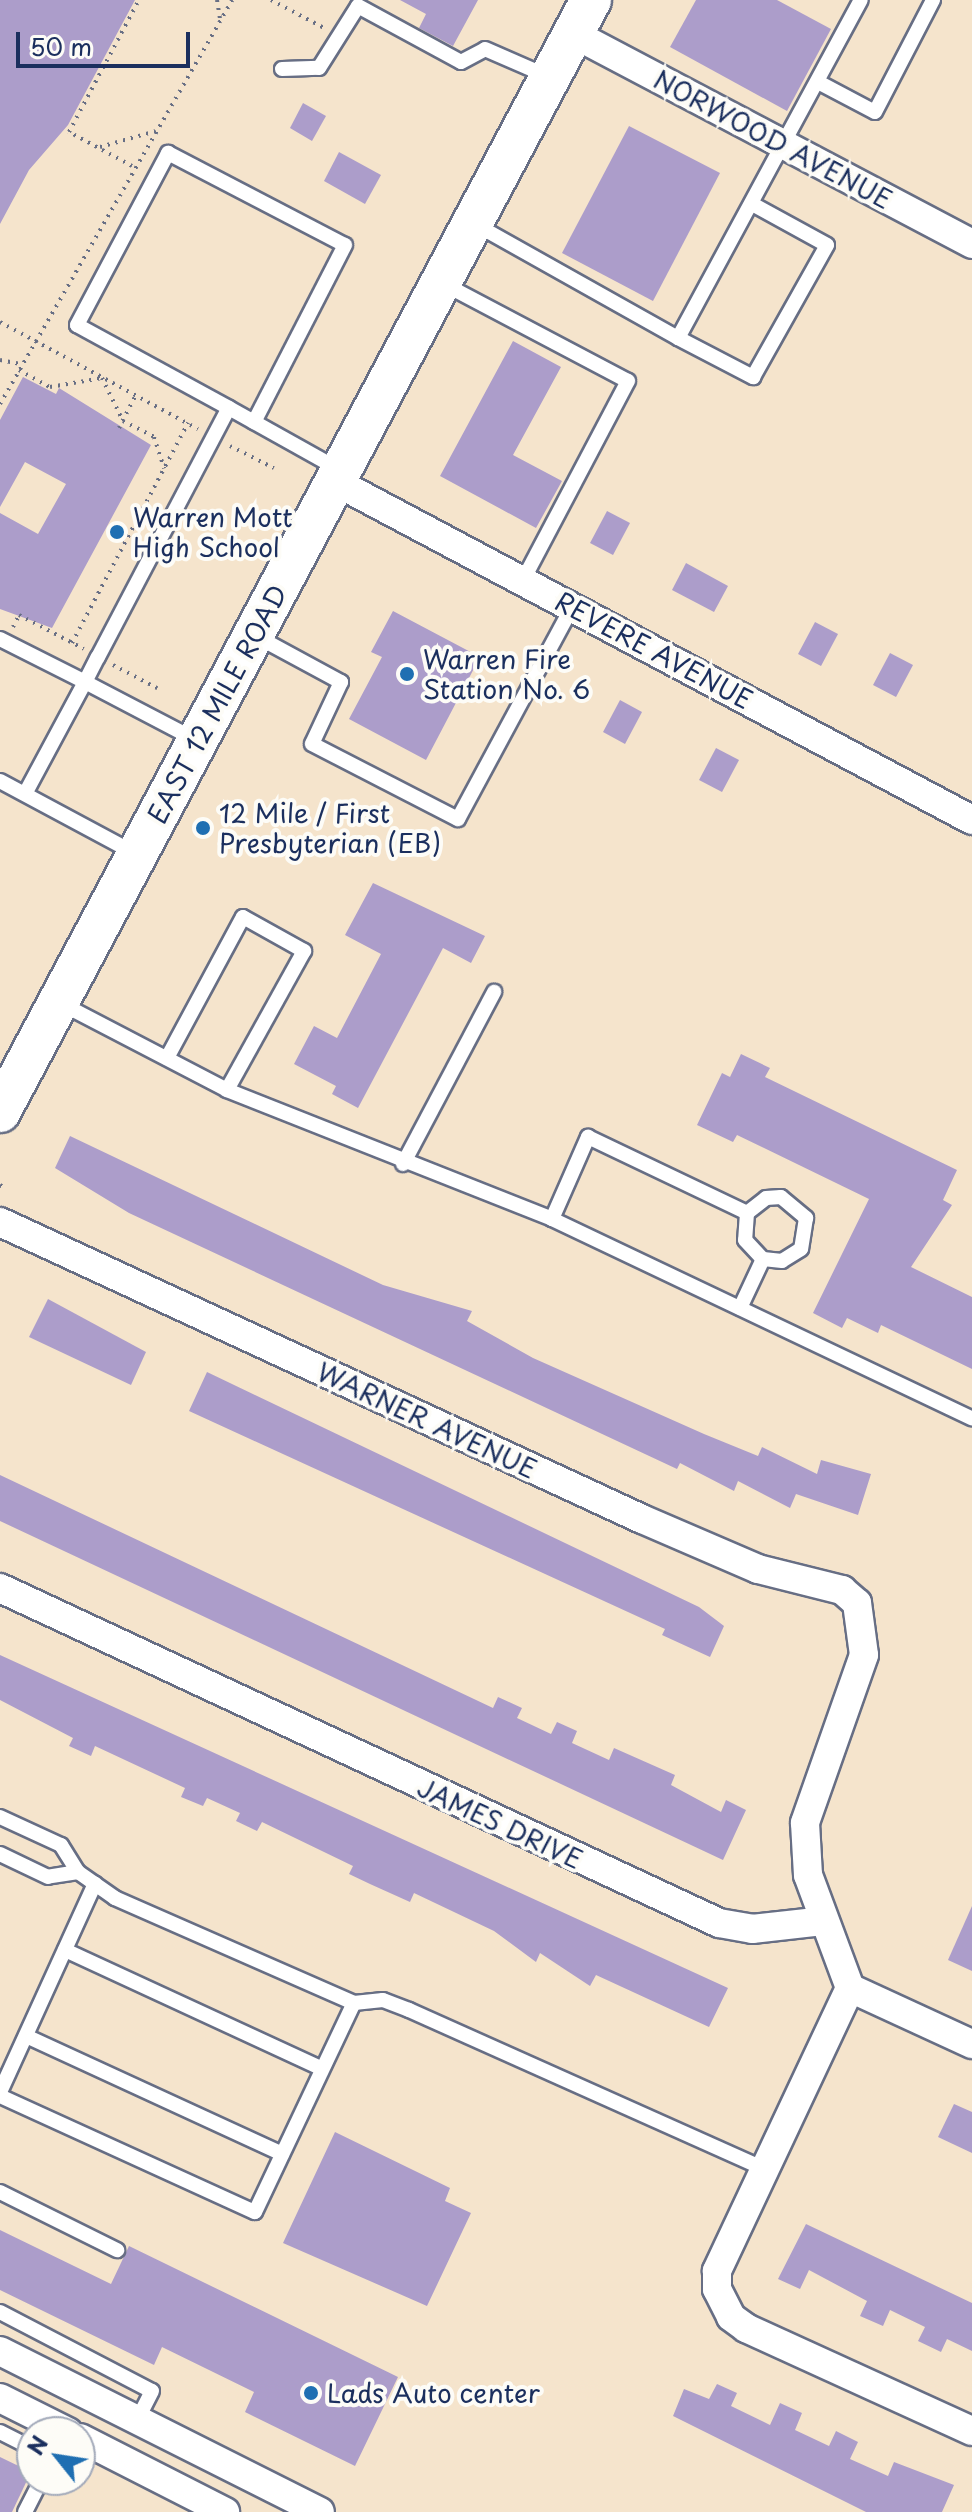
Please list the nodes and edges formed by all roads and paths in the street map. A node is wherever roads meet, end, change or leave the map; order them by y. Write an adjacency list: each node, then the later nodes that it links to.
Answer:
1 (139, 0): 15 (path)
2 (217, 0): 8 (path)
3 (232, 0): 8 (path)
4 (271, 0): 9 (path)
5 (861, 0): 12 (lane)
6 (933, 0): 12 (lane)
7 (583, 17): 11 (main road, EAST 12 MILE ROAD); 14 (street, NORWOOD AVENUE)
8 (220, 22): 13 (path)
9 (341, 36): 10 (lane); 11 (lane)
10 (282, 69)
11 (551, 78): 18 (main road, EAST 12 MILE ROAD)
12 (818, 82): 14 (lane)
13 (160, 129): 15 (path); 16 (path)
14 (785, 145): 17 (lane); 19 (street, NORWOOD AVENUE)
15 (98, 148): 16 (path)
16 (132, 166): 23 (path)
17 (752, 204): 22 (lane); 22 (lane)
18 (473, 223): 20 (main road, EAST 12 MILE ROAD); 22 (lane)
19 (972, 244)
20 (441, 283): 38 (main road, EAST 12 MILE ROAD); 39 (lane)
21 (0, 322): 23 (path)
22 (678, 338)
23 (34, 341): 25 (path); 27 (path)
24 (0, 360): 25 (path)
25 (21, 364): 26 (path)
26 (18, 370): 27 (path); 29 (path)
27 (102, 378): 28 (path); 31 (path)
28 (136, 395): 31 (path); 33 (path)
29 (0, 404)
30 (229, 408): 32 (lane); 32 (lane); 35 (lane)
31 (123, 421): 34 (path); 36 (path)
32 (254, 422): 38 (lane)
33 (188, 423): 35 (path); 36 (path)
34 (119, 428)
35 (214, 437): 37 (path); 45 (lane)
36 (164, 468): 44 (path)
37 (274, 468)
38 (339, 476): 39 (street, REVERE AVENUE); 42 (main road, EAST 12 MILE ROAD)
39 (523, 580): 40 (street, REVERE AVENUE)
40 (572, 607): 42 (lane); 51 (street, REVERE AVENUE)
41 (0, 628): 44 (path)
42 (254, 634): 48 (main road, EAST 12 MILE ROAD)
43 (0, 639): 46 (lane)
44 (72, 643): 45 (path)
45 (98, 657): 46 (lane); 47 (path)
46 (85, 682): 48 (lane); 50 (lane)
47 (157, 688)
48 (196, 741): 52 (main road, EAST 12 MILE ROAD)
49 (0, 781): 50 (lane)
50 (25, 794): 52 (lane)
51 (972, 820)
52 (137, 855): 54 (main road, EAST 12 MILE ROAD)
53 (494, 992): 58 (lane)
54 (58, 1002): 55 (lane); 57 (main road, EAST 12 MILE ROAD)
55 (167, 1058): 56 (lane); 56 (lane)
56 (227, 1090): 58 (lane)
57 (0, 1112)
58 (403, 1164): 60 (lane)
59 (747, 1213): 60 (lane); 62 (lane); 62 (lane)
60 (552, 1219): 63 (lane)
61 (0, 1222): 70 (street, WARNER AVENUE)
62 (763, 1259): 63 (lane)
63 (740, 1308): 64 (lane)
64 (972, 1418)
65 (0, 1588): 70 (street, JAMES DRIVE)
66 (0, 1817): 68 (lane)
67 (0, 1854): 68 (lane)
68 (78, 1872): 69 (lane)
69 (95, 1884): 71 (lane); 73 (lane)
70 (823, 1921): 72 (street)
71 (65, 1950): 74 (lane); 76 (lane)
72 (850, 1988): 75 (street); 79 (street)
73 (354, 2003): 76 (lane); 79 (lane)
74 (26, 2036): 77 (lane); 78 (lane)
75 (972, 2044)
76 (322, 2069): 78 (lane)
77 (0, 2094): 78 (lane)
78 (282, 2154)
79 (764, 2169): 87 (street)
80 (0, 2192): 81 (lane)
81 (117, 2250)
82 (0, 2312): 86 (lane)
83 (0, 2351): 86 (street)
84 (0, 2398): 85 (street)
85 (36, 2416)
86 (137, 2420): 89 (street); 91 (street)
87 (972, 2431)
88 (96, 2446): 89 (street)
89 (119, 2458): 90 (street)
90 (225, 2512)
91 (320, 2512)

